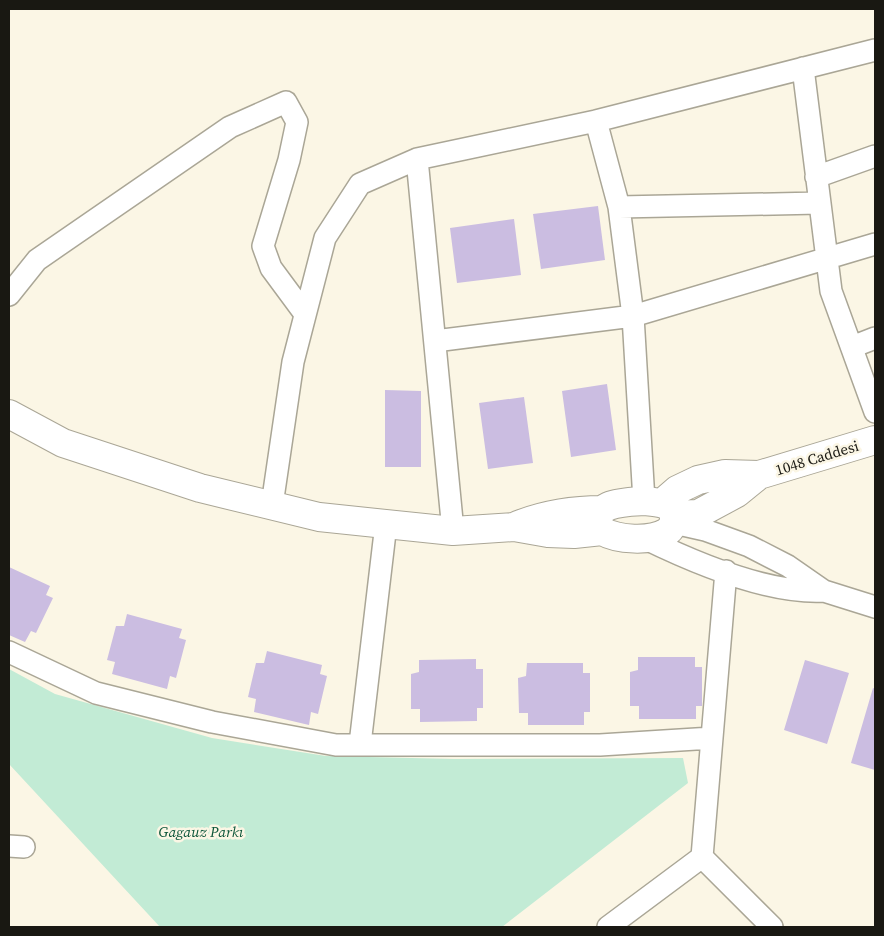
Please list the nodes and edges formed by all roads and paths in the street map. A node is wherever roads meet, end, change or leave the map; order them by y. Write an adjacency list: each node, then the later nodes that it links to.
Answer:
1 (875, 50): 2 (street)
2 (803, 68): 3 (street); 6 (street)
3 (596, 121): 5 (street); 8 (street)
4 (875, 156): 6 (street)
5 (417, 158): 12 (street); 15 (street)
6 (816, 177): 7 (street)
7 (819, 203): 8 (street); 10 (street)
8 (619, 208): 13 (street)
9 (875, 244): 10 (street)
10 (827, 259): 13 (street); 16 (street)
11 (9, 295): 12 (street)
12 (305, 314): 20 (street)
13 (633, 316): 15 (street); 21 (street)
14 (875, 338): 16 (street)
15 (435, 341): 24 (street)
16 (852, 347): 17 (street)
17 (875, 412)
18 (9, 414): 20 (main road)
19 (875, 440): 21 (main road, 1048 Caddesi)
20 (272, 505): 23 (main road)
21 (663, 511): 22 (main road); 25 (main road); 27 (street)
22 (602, 520): 24 (main road); 25 (main road)
23 (386, 524): 24 (main road); 31 (street)
24 (453, 531)
25 (644, 538): 26 (street)
26 (726, 571): 27 (street); 30 (street)
27 (824, 591): 28 (street)
28 (875, 608)
29 (9, 652): 31 (street)
30 (712, 738): 31 (street); 32 (street)
31 (360, 744)
32 (702, 857): 33 (street); 34 (street)
33 (608, 927)
34 (772, 927)

